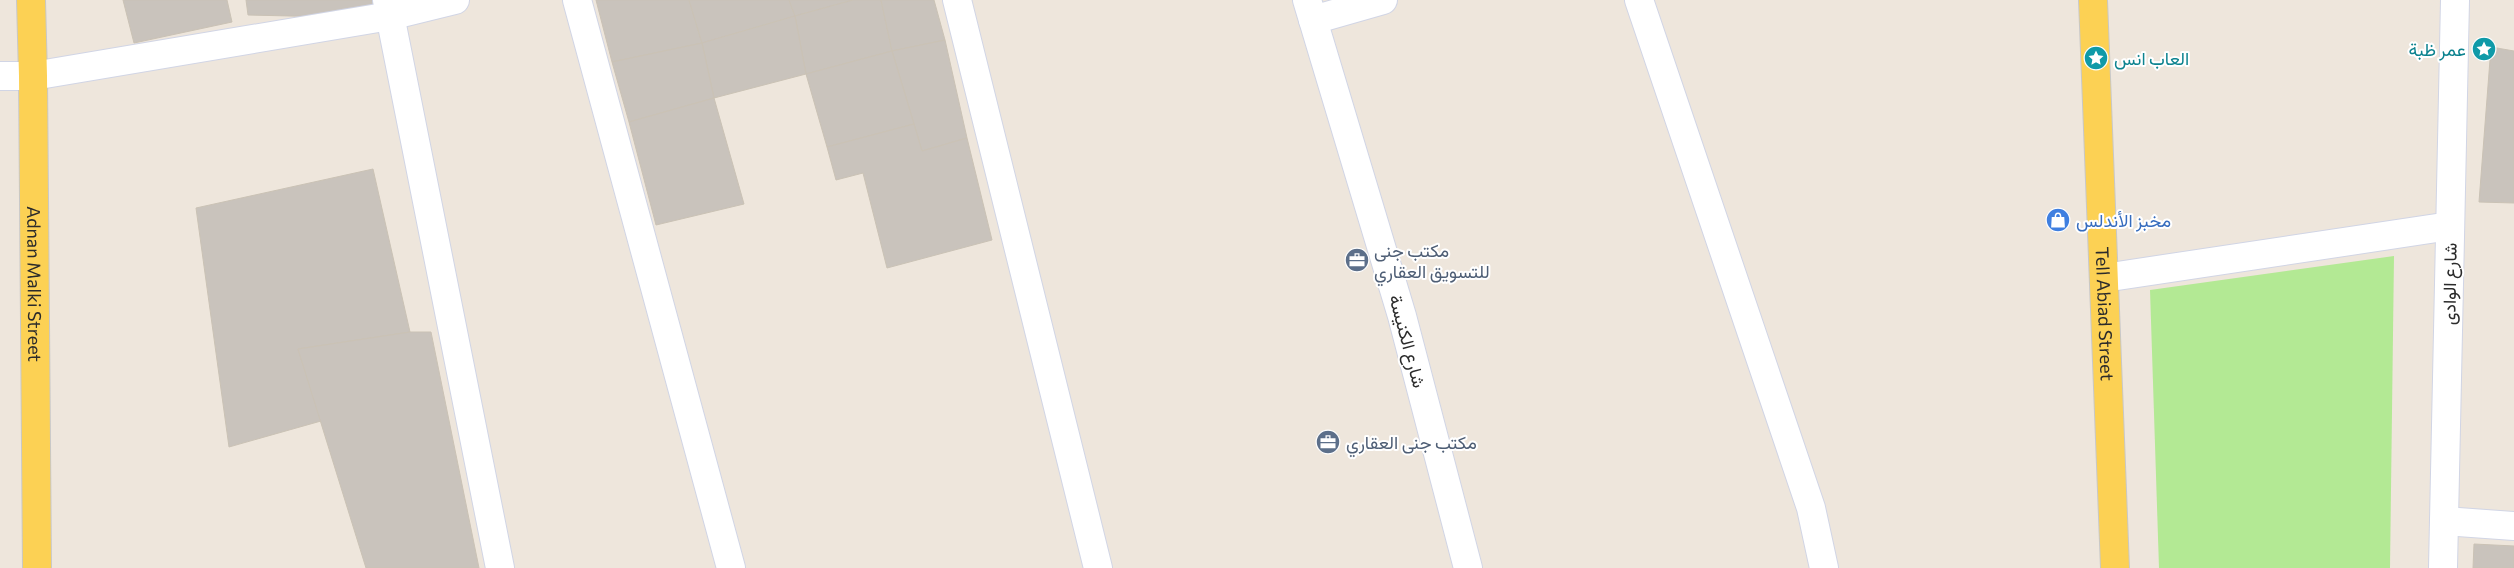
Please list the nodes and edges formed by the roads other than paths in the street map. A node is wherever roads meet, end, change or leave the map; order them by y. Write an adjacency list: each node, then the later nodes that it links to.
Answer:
1 (30, 0): 12 (main road, Adnan Malki Street)
2 (455, 0): 9 (street)
3 (577, 0): 19 (street)
4 (957, 0): 20 (street)
5 (1383, 0): 10 (street)
6 (1639, 0): 22 (street)
7 (2093, 0): 14 (main road, Tell Abiad Street)
8 (2455, 0): 13 (street, شارع الوادى)
9 (389, 8): 12 (street); 18 (street)
10 (1310, 10): 21 (street, شارع الكنيسة)
11 (0, 76): 12 (street)
12 (33, 76): 17 (main road, Adnan Malki Street)
13 (2450, 226): 14 (street); 15 (street, شارع الوادى)
14 (2104, 278): 23 (main road, Tell Abiad Street)
15 (2444, 521): 16 (street); 24 (street, شارع الوادى)
16 (2514, 526)
17 (37, 568)
18 (500, 568)
19 (731, 568)
20 (1098, 568)
21 (1468, 568)
22 (1824, 568)
23 (2115, 568)
24 (2443, 568)

